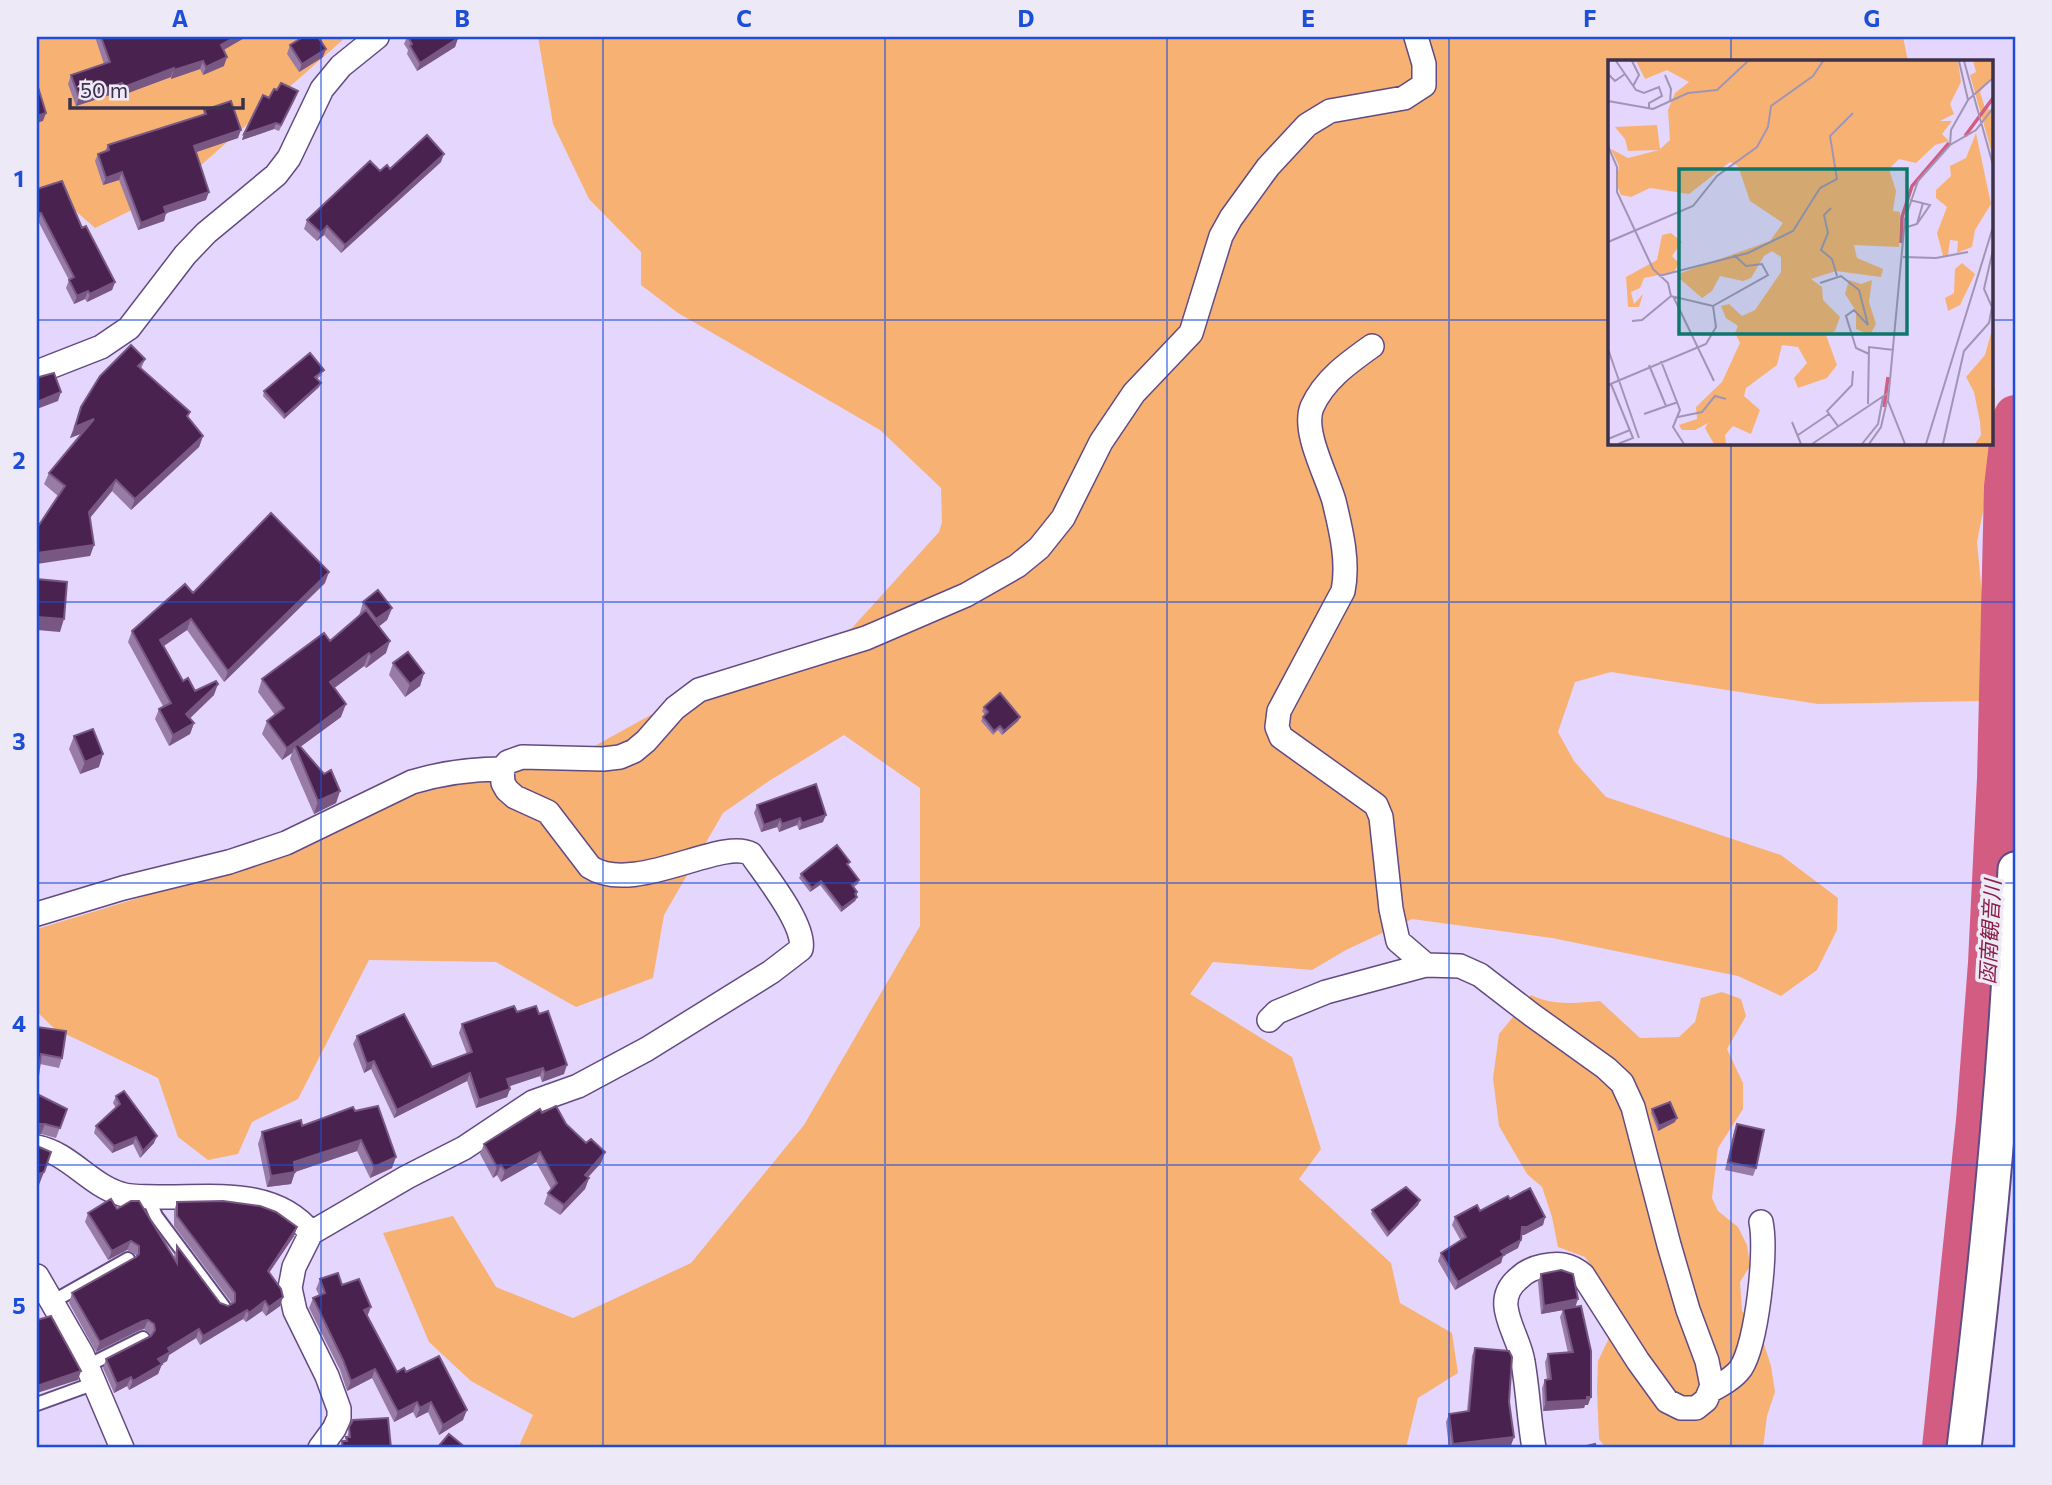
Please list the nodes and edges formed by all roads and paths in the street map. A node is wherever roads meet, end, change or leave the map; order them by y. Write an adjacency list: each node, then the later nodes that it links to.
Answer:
1 (377, 37): 4 (street)
2 (1416, 37): 5 (street)
3 (1372, 346): 8 (street)
4 (37, 372)
5 (502, 769): 7 (street); 13 (street)
6 (2015, 869): 25 (street)
7 (37, 914)
8 (1426, 965): 9 (street); 20 (street)
9 (1269, 1020)
10 (37, 1147): 11 (street)
11 (148, 1197): 13 (street); 17 (lane)
12 (1761, 1222): 20 (street)
13 (311, 1234): 23 (street)
14 (128, 1259): 16 (lane)
15 (37, 1276): 16 (street)
16 (52, 1302): 19 (street)
17 (224, 1307)
18 (143, 1338): 19 (lane)
19 (91, 1375): 21 (lane); 22 (street)
20 (1710, 1391): 24 (street)
21 (37, 1404)
22 (122, 1448)
23 (320, 1448)
24 (1534, 1448)
25 (1964, 1448)

